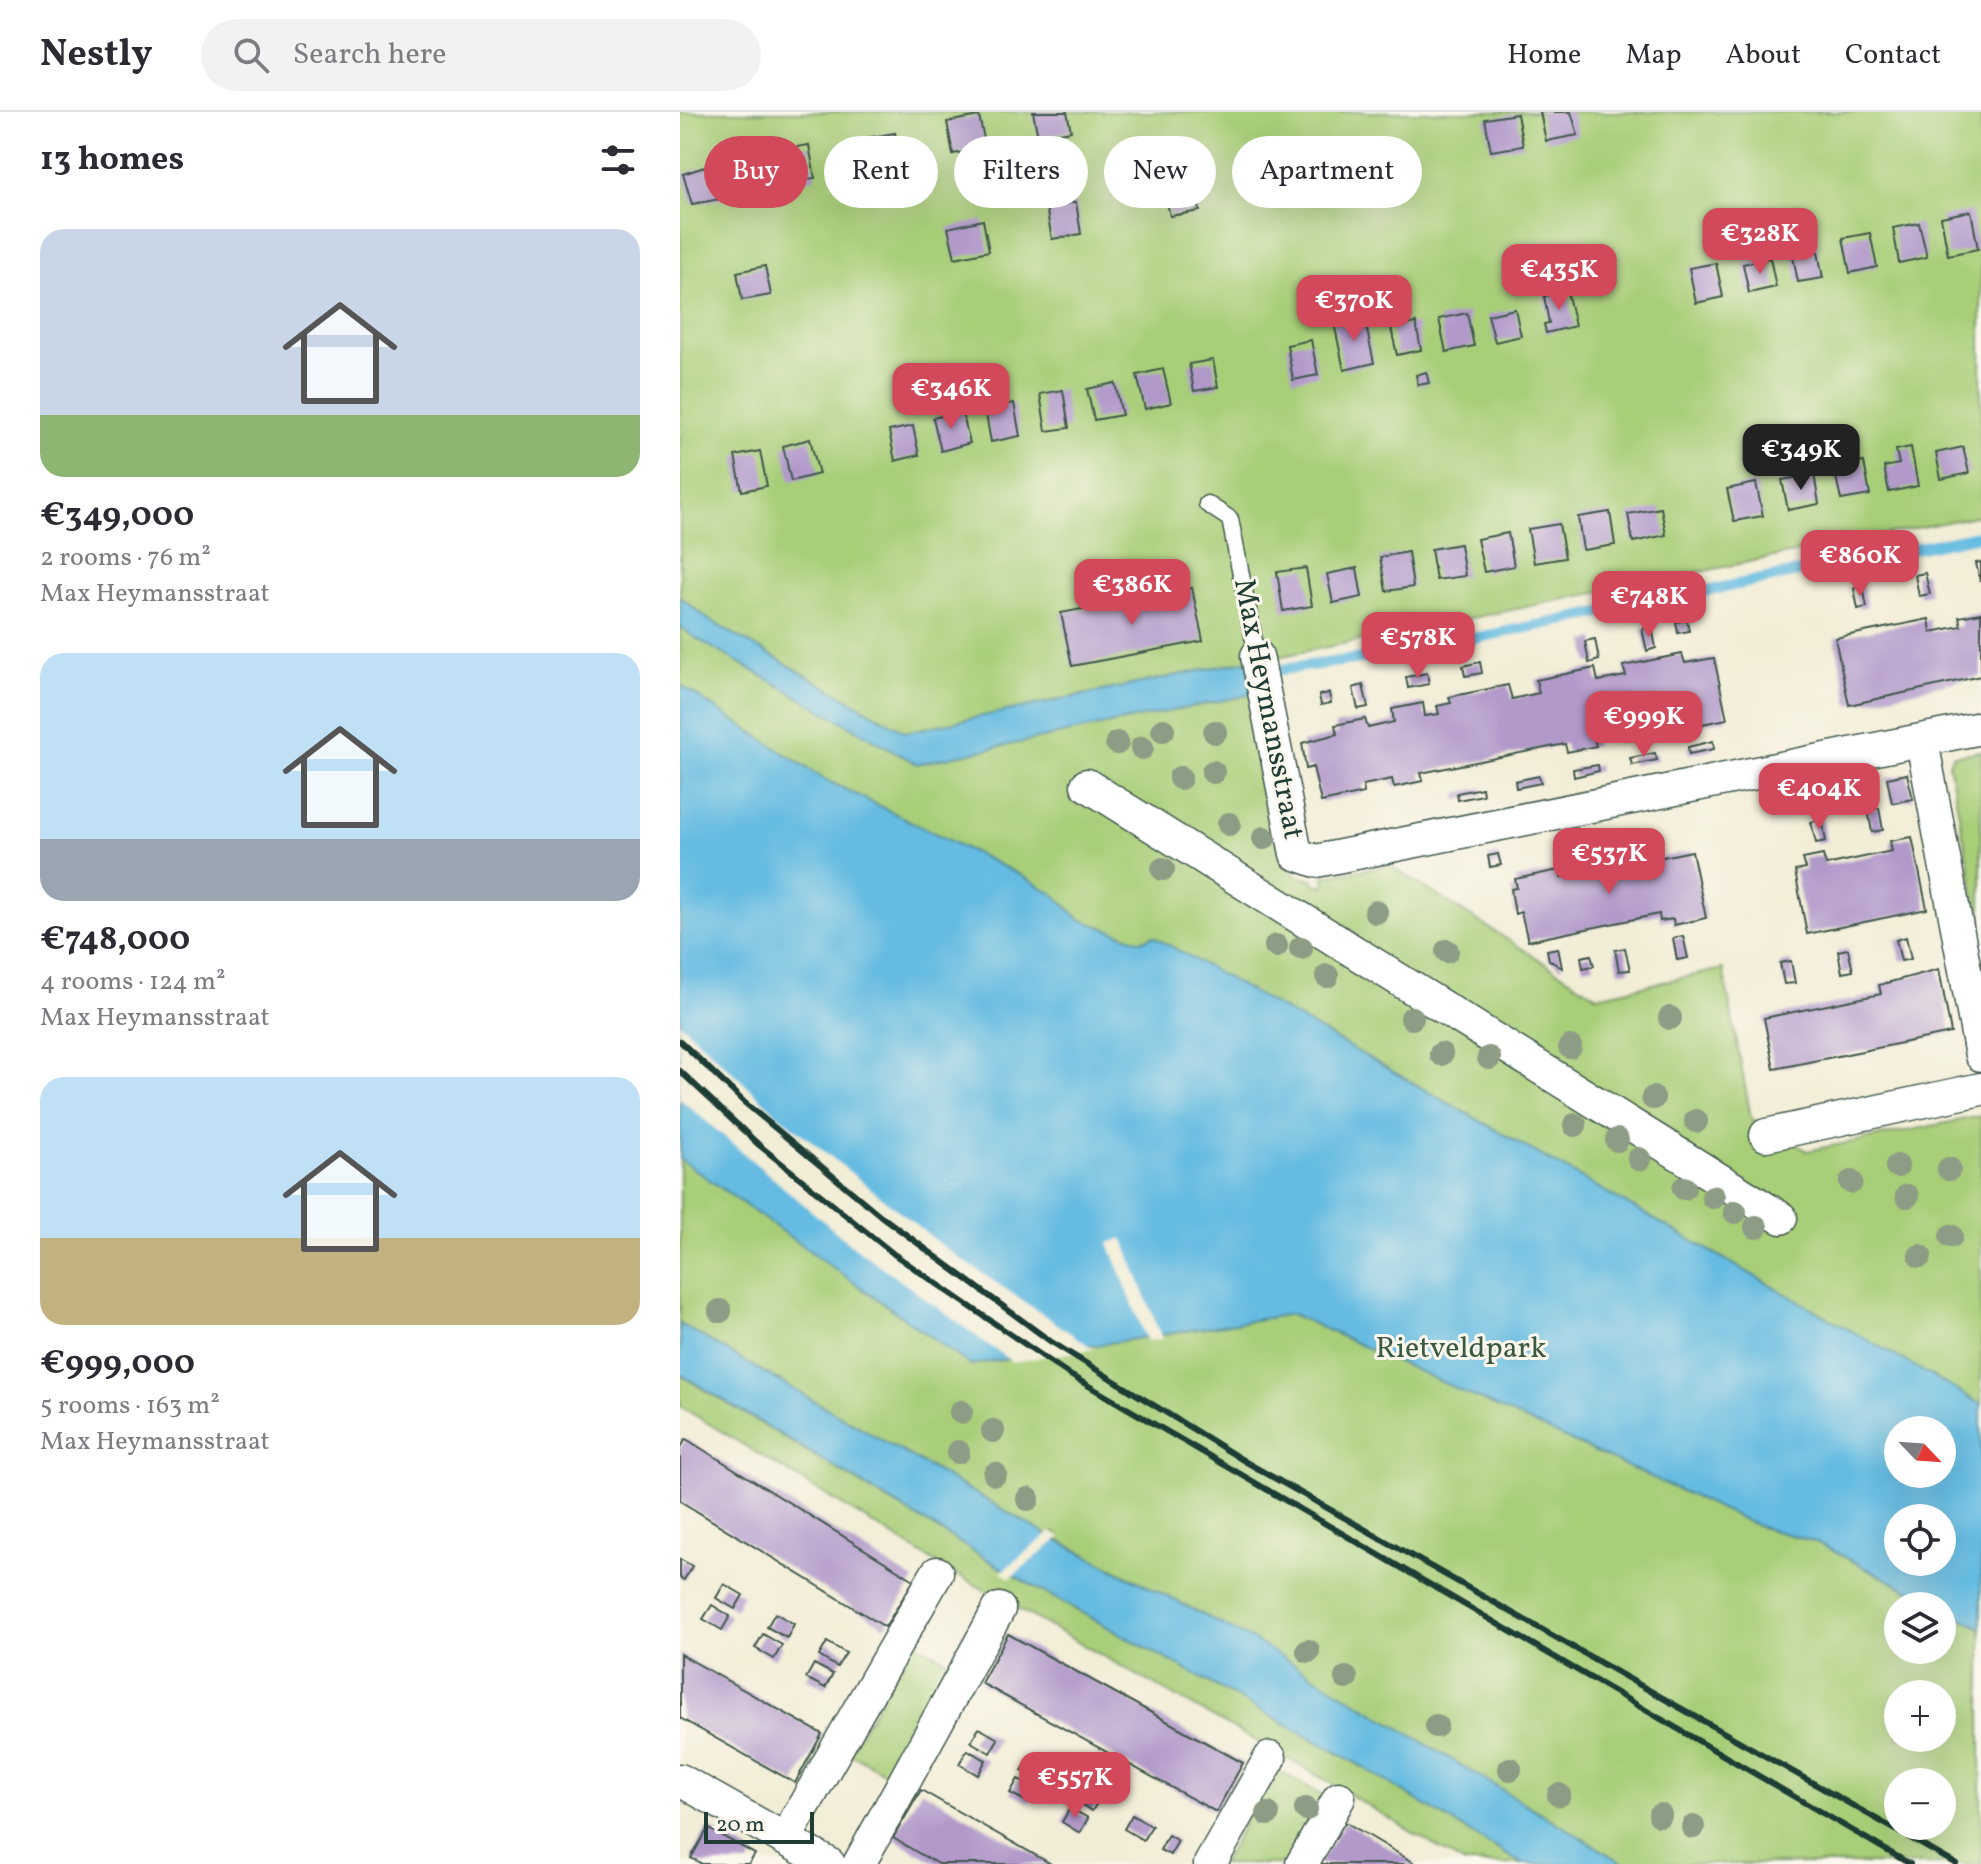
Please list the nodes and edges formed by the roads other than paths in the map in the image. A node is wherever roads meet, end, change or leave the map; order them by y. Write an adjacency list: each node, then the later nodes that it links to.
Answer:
1 (1207, 504): 2 (lane, Max Heymansstraat)
2 (1257, 656): 4 (street, Max Heymansstraat)
3 (1981, 728): 4 (street, Max Heymansstraat)
4 (1922, 741): 6 (street)
5 (1087, 785): 9 (street)
6 (1981, 1055)
7 (1981, 1089): 8 (street)
8 (1766, 1135)
9 (1781, 1218)
10 (937, 1573): 15 (street)
11 (999, 1609): 17 (street)
12 (1270, 1758): 18 (street)
13 (680, 1780): 15 (street)
14 (1339, 1798): 19 (street)
15 (785, 1839): 16 (street)
16 (829, 1864)
17 (859, 1864)
18 (1210, 1864)
19 (1302, 1864)

